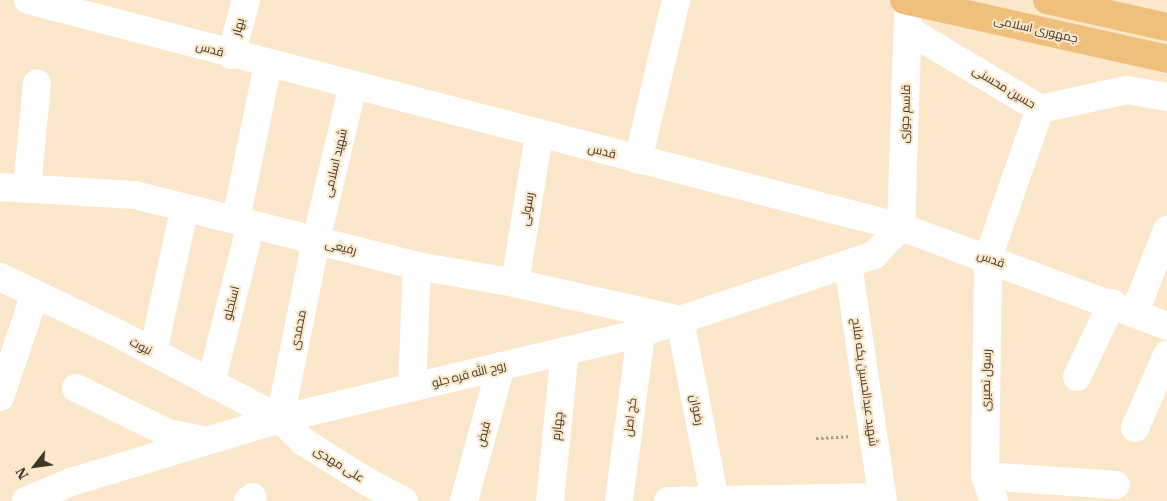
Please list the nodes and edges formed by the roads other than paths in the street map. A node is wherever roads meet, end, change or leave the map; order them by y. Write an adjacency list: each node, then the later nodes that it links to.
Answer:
1 (28, 0): 8 (street, قدس)
2 (246, 0): 8 (street, بهار)
3 (676, 0): 16 (street)
4 (1046, 0): 6 (main road)
5 (907, 1): 7 (street, قاسم جوزی); 9 (main road, جمهوری اسلامی)
6 (1167, 27)
7 (908, 30): 14 (street, حسین محسنی); 21 (street, قاسم جوزی)
8 (231, 55): 10 (street, قدس)
9 (1167, 59)
10 (268, 64): 12 (street, قدس); 20 (street, استجلو)
11 (37, 84): 18 (street)
12 (353, 86): 15 (street, قدس); 23 (street, شهید اسلامی)
13 (1167, 97): 14 (street, حسین محسنی)
14 (1040, 109): 24 (street, رسول نصیری)
15 (539, 135): 16 (street, قدس); 28 (street, رسولی)
16 (638, 160): 21 (street, قدس)
17 (0, 187): 18 (street, رفیعی)
18 (28, 188): 19 (street, رفیعی)
19 (185, 207): 20 (street, رفیعی); 35 (street)
20 (243, 222): 23 (street, رفیعی); 39 (street, استجلو)
21 (901, 227): 24 (street, قدس); 25 (street, روح الله قره جلو)
22 (1167, 230): 30 (street)
23 (316, 240): 26 (street, رفیعی); 43 (street, محمدی)
24 (988, 258): 30 (street, قدس); 47 (street, رسول نصیری)
25 (848, 264): 31 (street, روح الله قره جلو); 49 (street, شهید عبدالحسین یکه فلاح)
26 (417, 266): 28 (street, رفیعی); 41 (street)
27 (0, 277): 29 (street, نبوت)
28 (515, 283): 31 (street, رفیعی)
29 (35, 294): 35 (street, نبوت); 42 (street)
30 (1124, 308): 32 (street, قدس); 38 (street)
31 (680, 320): 33 (street, روح الله قره جلو); 50 (street, رضوان)
32 (1167, 326)
33 (641, 333): 34 (street, روح الله قره جلو); 55 (street, کج اصل)
34 (565, 351): 37 (street, روح الله قره جلو); 54 (street, چهارم)
35 (153, 352): 39 (street, نبوت)
36 (1167, 355): 44 (street)
37 (501, 366): 41 (street, روح الله قره جلو); 53 (street, فیض)
38 (1077, 377)
39 (211, 383): 43 (street, نبوت)
40 (76, 388): 45 (street)
41 (412, 388): 43 (street, روح الله قره جلو)
42 (0, 397)
43 (280, 419): 45 (street, روح الله قره جلو); 52 (street, علی مهدی)
44 (1135, 428)
45 (209, 441): 48 (street, روح الله قره جلو)
46 (1116, 485): 47 (street)
47 (990, 489)
48 (76, 492): 51 (street, روح الله قره جلو)
49 (883, 499): 50 (street)
50 (715, 500): 56 (street)
51 (26, 501)
52 (404, 501)
53 (464, 501)
54 (550, 501)
55 (619, 501)
56 (668, 501)

